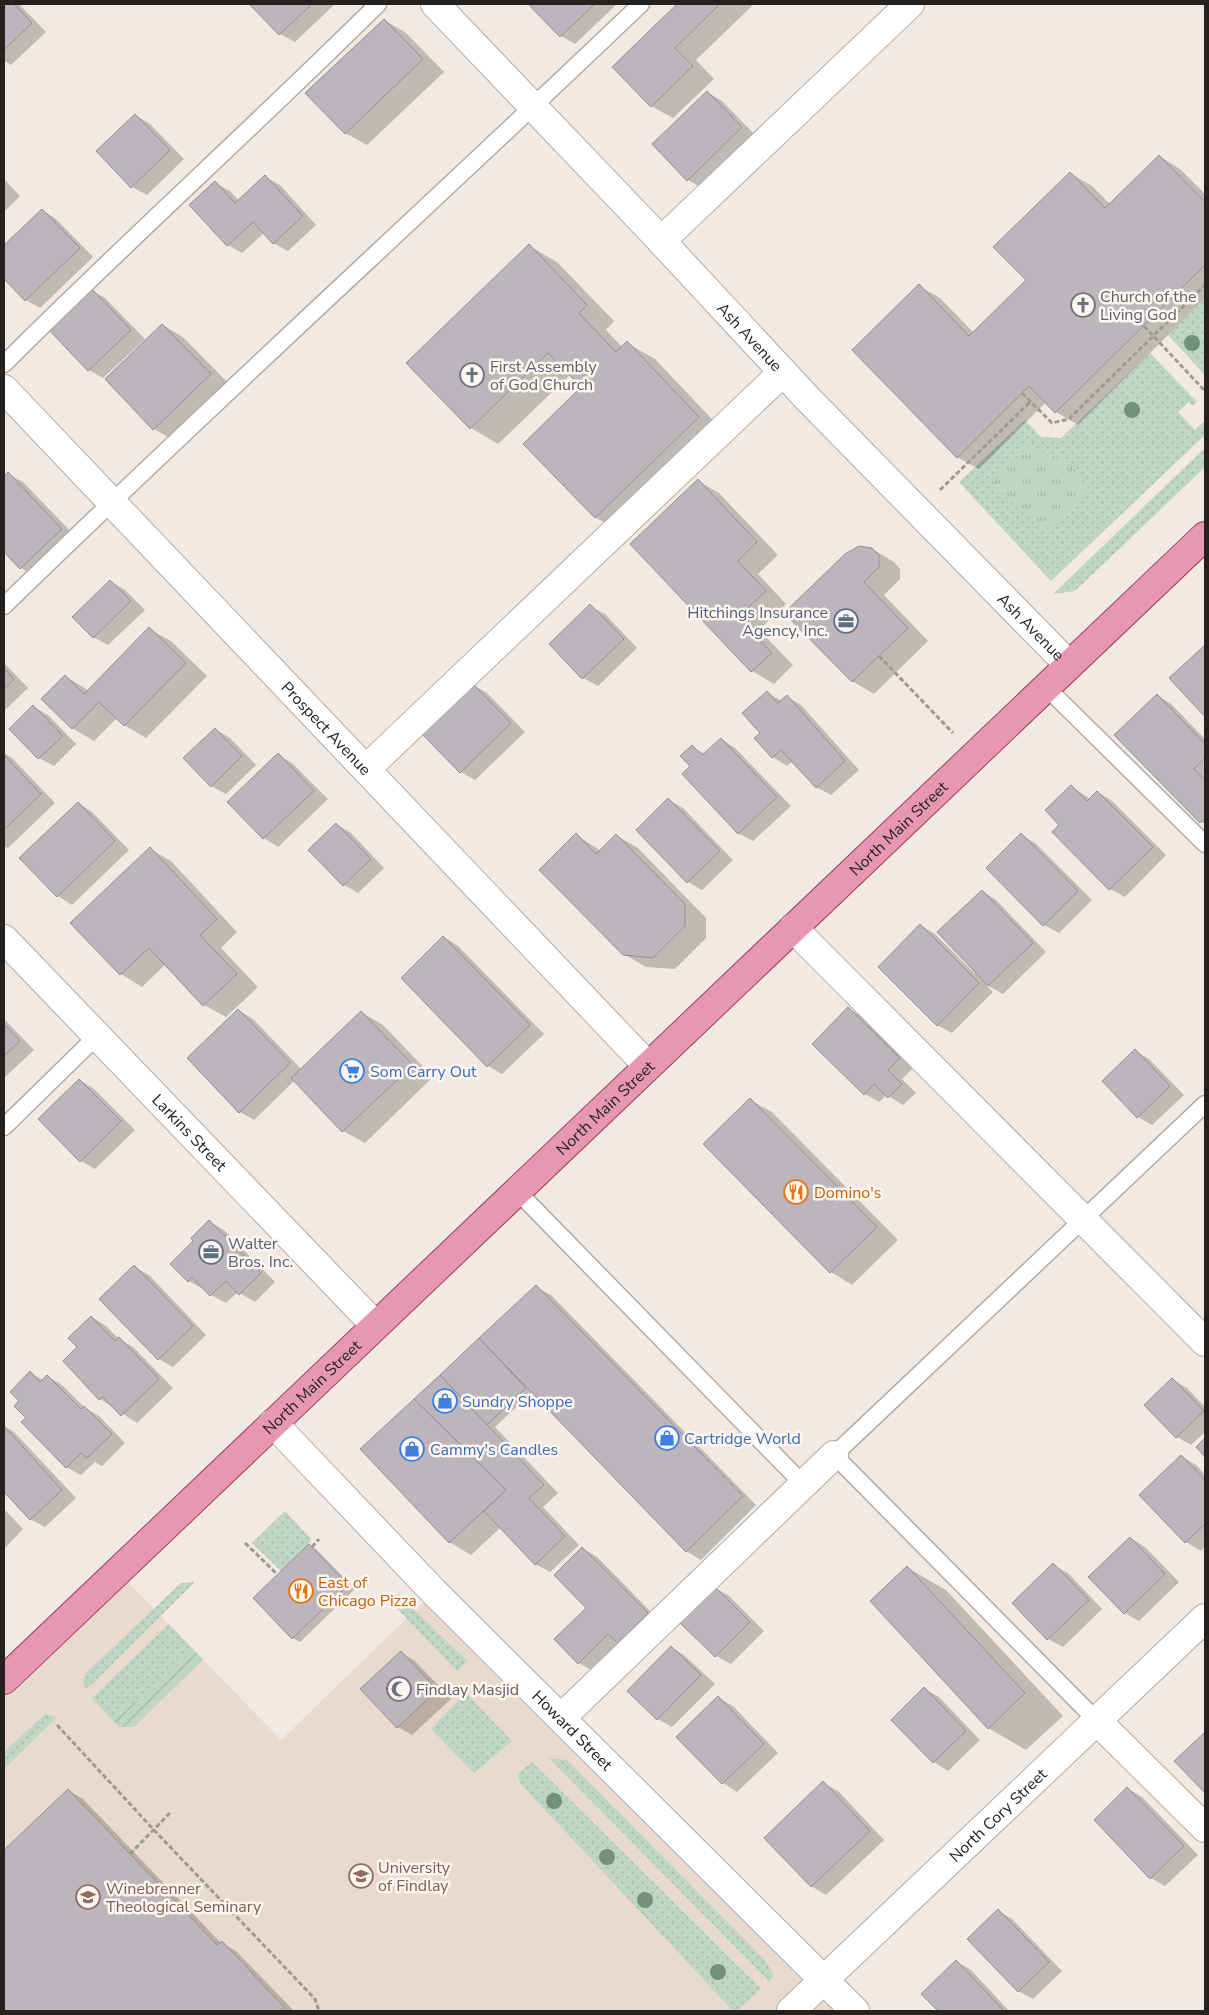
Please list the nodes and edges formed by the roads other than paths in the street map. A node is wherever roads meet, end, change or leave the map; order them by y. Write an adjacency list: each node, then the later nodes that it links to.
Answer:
1 (378, 4): 7 (lane)
2 (435, 4): 5 (street, Ash Avenue)
3 (641, 4): 5 (lane)
4 (910, 4): 6 (street)
5 (533, 107): 6 (street, Ash Avenue); 10 (lane)
6 (661, 241): 8 (street, Ash Avenue)
7 (4, 364)
8 (783, 372): 13 (street, Ash Avenue); 15 (street)
9 (4, 389): 10 (street, Prospect Avenue)
10 (111, 502): 12 (lane); 15 (street, Prospect Avenue)
11 (1205, 536): 13 (main road, North Main Street)
12 (4, 606)
13 (1069, 665): 14 (main road, North Main Street)
14 (1046, 687): 16 (lane); 17 (main road, North Main Street)
15 (366, 769): 20 (street, Prospect Avenue)
16 (1205, 844)
17 (793, 928): 20 (main road, North Main Street); 24 (street)
18 (4, 939): 19 (street, Larkins Street)
19 (97, 1036): 22 (lane); 25 (street, Larkins Street)
20 (648, 1066): 23 (main road, North Main Street)
21 (1205, 1104): 24 (lane)
22 (4, 1127)
23 (517, 1191): 25 (main road, North Main Street); 29 (lane)
24 (1082, 1219): 26 (street); 28 (lane)
25 (375, 1325): 27 (main road, North Main Street)
26 (1205, 1342)
27 (273, 1423): 31 (main road, North Main Street); 32 (street, Howard Street)
28 (834, 1455): 29 (street); 33 (lane)
29 (804, 1485): 32 (street)
30 (1205, 1618): 33 (street, North Cory Street)
31 (4, 1680)
32 (561, 1718): 35 (street, Howard Street)
33 (1096, 1721): 34 (street); 35 (street, North Cory Street)
34 (1205, 1828)
35 (823, 1980): 36 (street, North Cory Street); 37 (street, Howard Street)
36 (791, 2011)
37 (855, 2011)

